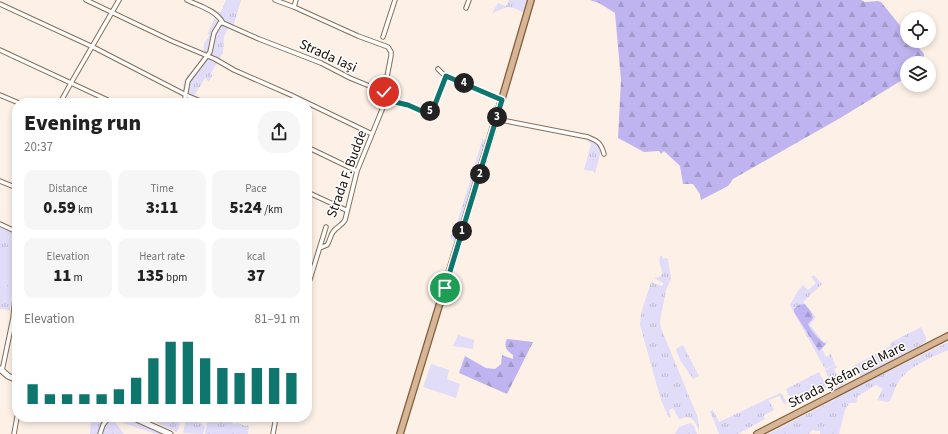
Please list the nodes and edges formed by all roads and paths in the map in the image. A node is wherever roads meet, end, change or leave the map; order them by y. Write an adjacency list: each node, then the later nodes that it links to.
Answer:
1 (86, 0): 12 (street)
2 (119, 0): 12 (street)
3 (187, 0): 13 (street, Strada Iași)
4 (275, 0): 10 (street)
5 (296, 0): 10 (street)
6 (395, 0): 14 (street)
7 (469, 0): 11 (street)
8 (531, 0): 31 (main road)
9 (0, 4): 15 (street)
10 (294, 7): 21 (street)
11 (466, 8)
12 (112, 12): 15 (street); 17 (street)
13 (222, 23): 17 (street); 21 (street, Strada Iași)
14 (383, 37)
15 (93, 47): 20 (street); 22 (street)
16 (0, 50): 20 (street)
17 (207, 56): 22 (street); 28 (street)
18 (438, 69): 19 (street)
19 (446, 76): 30 (street); 31 (street)
20 (71, 83): 24 (street); 25 (street)
21 (384, 92): 30 (street)
22 (186, 94): 26 (street); 27 (street)
23 (0, 95): 29 (street)
24 (63, 98)
25 (103, 98)
26 (185, 98)
27 (194, 98)
28 (298, 98)
29 (12, 100)
30 (386, 100): 34 (street, Strada F. Budde)
31 (502, 100): 33 (main road)
32 (312, 105): 34 (street)
33 (496, 119): 36 (street); 59 (main road)
34 (372, 134): 37 (street, Strada F. Budde)
35 (312, 149): 37 (street)
36 (604, 154)
37 (357, 171): 41 (street, Strada F. Budde)
38 (0, 181): 39 (street)
39 (12, 186)
40 (312, 194): 41 (street)
41 (346, 210): 45 (street, Strada F. Budde)
42 (0, 224): 44 (street)
43 (326, 227): 45 (street, Strada F. Budde)
44 (12, 230)
45 (320, 248): 46 (street, Strada F. Budde)
46 (312, 273)
47 (12, 330): 49 (street)
48 (948, 336): 60 (main road, Strada Ștefan cel Mare)
49 (1, 370): 50 (main road)
50 (12, 377)
51 (16, 422): 55 (street)
52 (105, 422): 56 (street)
53 (143, 422): 57 (main road)
54 (275, 422): 58 (street)
55 (14, 434)
56 (100, 434)
57 (170, 434)
58 (273, 434)
59 (400, 434)
60 (756, 434)

